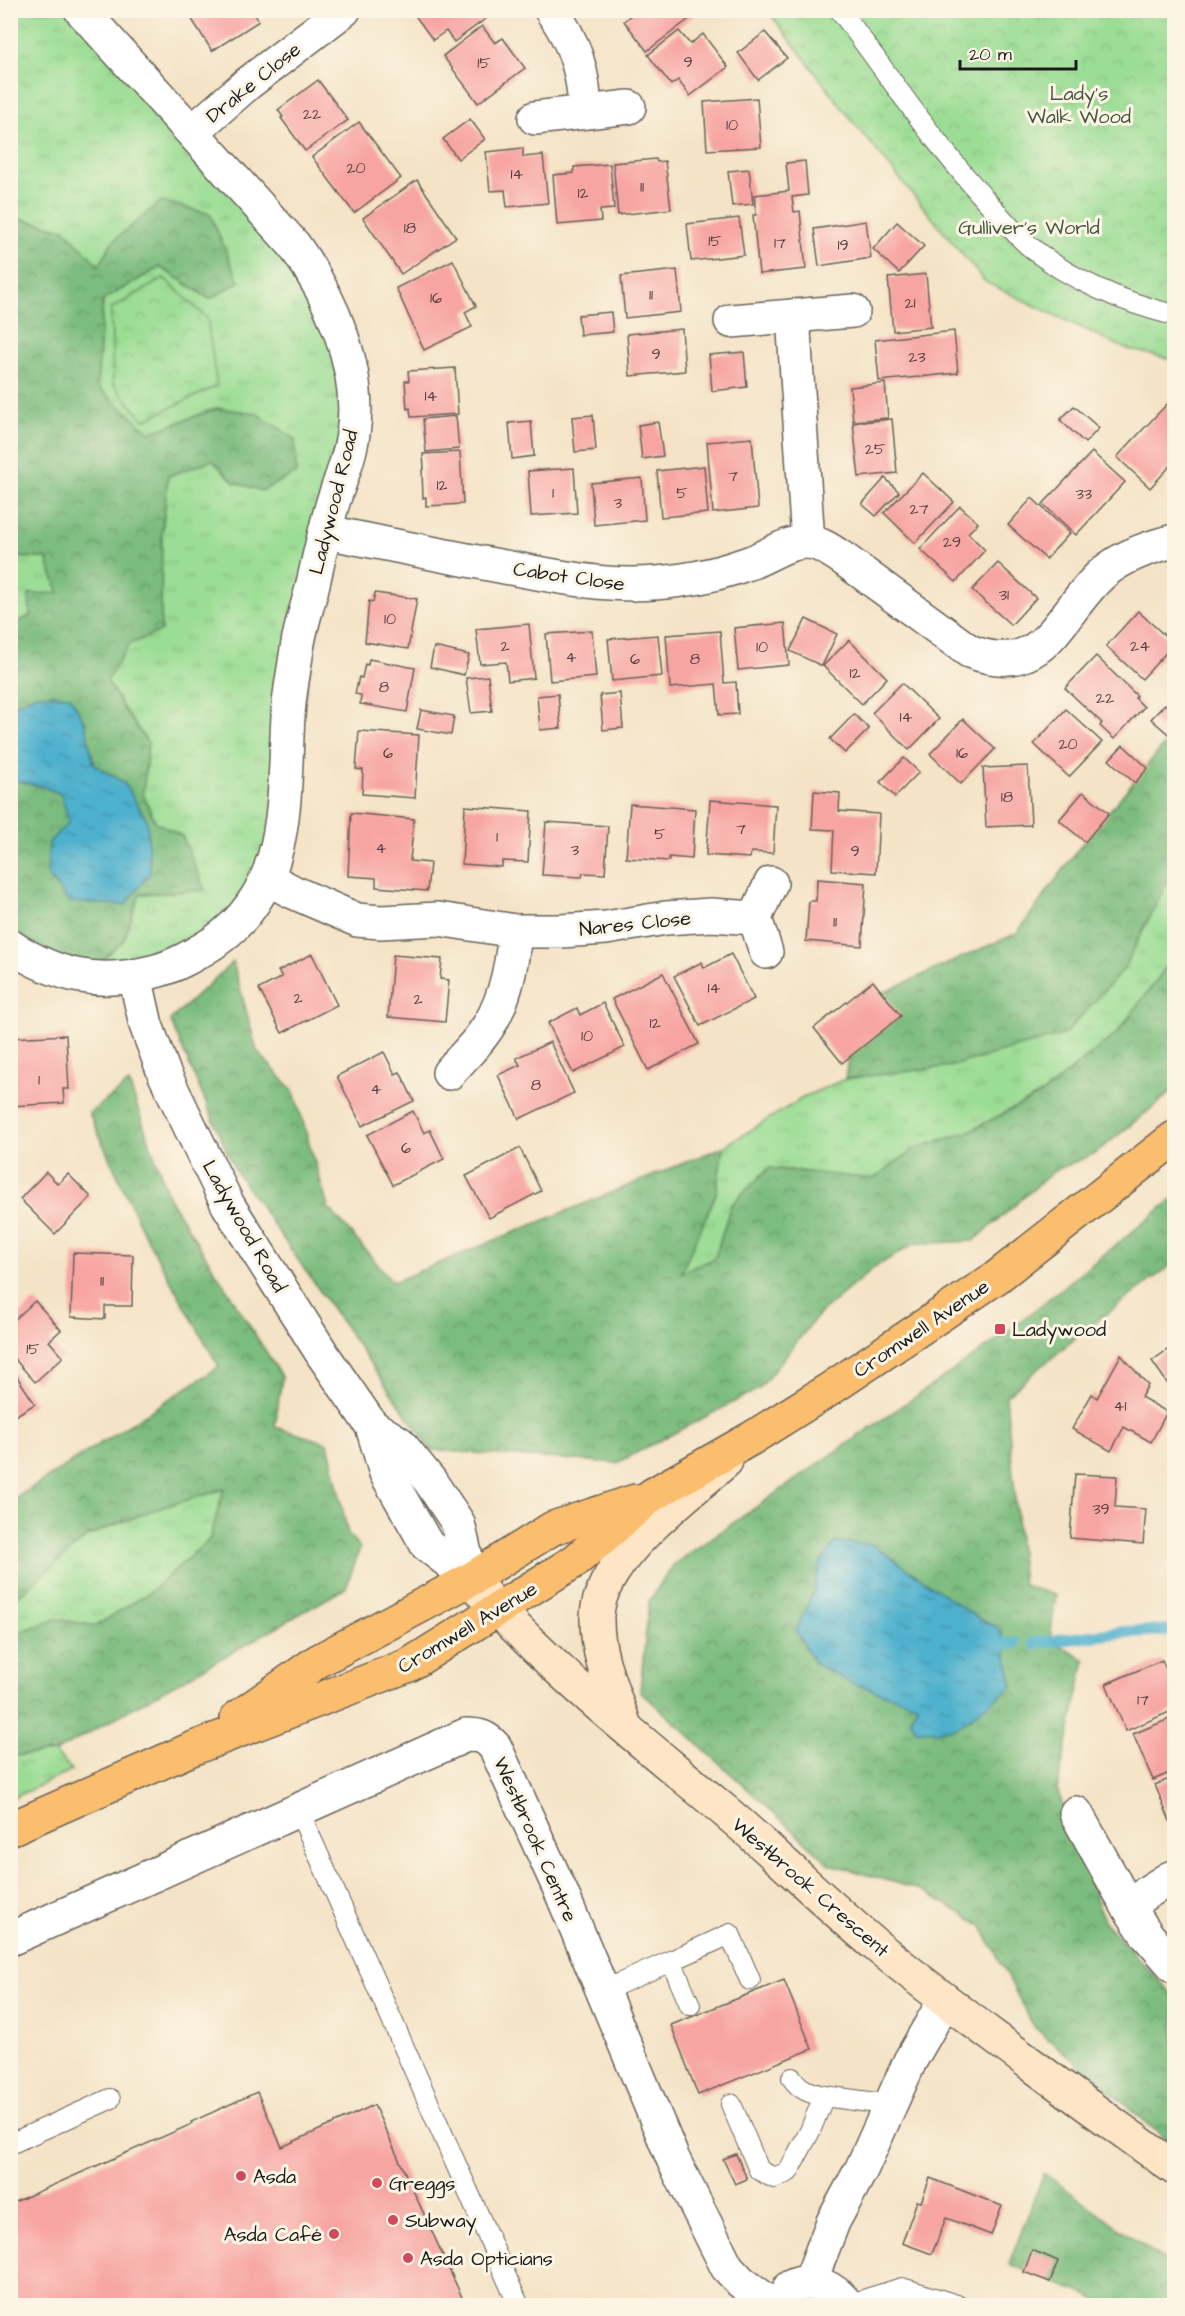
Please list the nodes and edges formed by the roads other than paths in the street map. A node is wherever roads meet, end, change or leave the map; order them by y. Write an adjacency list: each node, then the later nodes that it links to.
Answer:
1 (81, 10): 8 (street, Ladywood Road)
2 (344, 10): 8 (street, Drake Close)
3 (551, 10): 6 (street)
4 (840, 10): 10 (lane)
5 (629, 107): 6 (street)
6 (585, 112): 7 (street)
7 (536, 118)
8 (192, 132): 13 (street, Ladywood Road)
9 (853, 311): 11 (street)
10 (1174, 315)
11 (793, 316): 12 (street); 15 (street)
12 (731, 321)
13 (326, 532): 15 (street, Cabot Close); 16 (street, Ladywood Road)
14 (1174, 541): 15 (street)
15 (808, 542)
16 (268, 879): 19 (street, Nares Close); 22 (street, Ladywood Road)
17 (771, 883): 18 (street)
18 (755, 918): 19 (street, Nares Close); 21 (street)
19 (515, 931): 23 (street)
20 (10, 946): 22 (street, Ladywood Road)
21 (766, 952)
22 (135, 976): 27 (street, Ladywood Road)
23 (449, 1073)
24 (1174, 1138): 25 (main road, Cromwell Avenue)
25 (752, 1438): 26 (main road, Cromwell Avenue); 29 (street)
26 (652, 1495): 27 (main road, Cromwell Avenue); 28 (main road, Cromwell Avenue)
27 (471, 1579): 28 (street, Westbrook Crescent); 30 (main road, Cromwell Avenue)
28 (498, 1611): 29 (street, Westbrook Crescent); 30 (main road, Cromwell Avenue)
29 (626, 1728): 41 (street, Westbrook Crescent)
30 (194, 1748): 33 (main road, Cromwell Avenue)
31 (298, 1809): 36 (street, Westbrook Centre); 40 (street, Westbrook Centre); 53 (lane)
32 (1076, 1812): 35 (street)
33 (10, 1829)
34 (1170, 1878): 35 (street)
35 (1127, 1905): 38 (street)
36 (10, 1939)
37 (671, 1961): 39 (lane); 40 (lane); 42 (lane)
38 (1174, 1966)
39 (750, 1980)
40 (603, 1991): 51 (street, Westbrook Centre)
41 (945, 2000): 47 (street); 49 (street, Westbrook Crescent)
42 (690, 2005)
43 (792, 2078): 44 (lane)
44 (824, 2096): 46 (lane); 47 (lane)
45 (110, 2099): 48 (lane)
46 (731, 2104)
47 (892, 2105): 50 (street)
48 (10, 2144)
49 (1174, 2168)
50 (810, 2282): 51 (street); 52 (street)
51 (769, 2304)
52 (847, 2305): 54 (lane)
53 (519, 2306)
54 (960, 2306)

